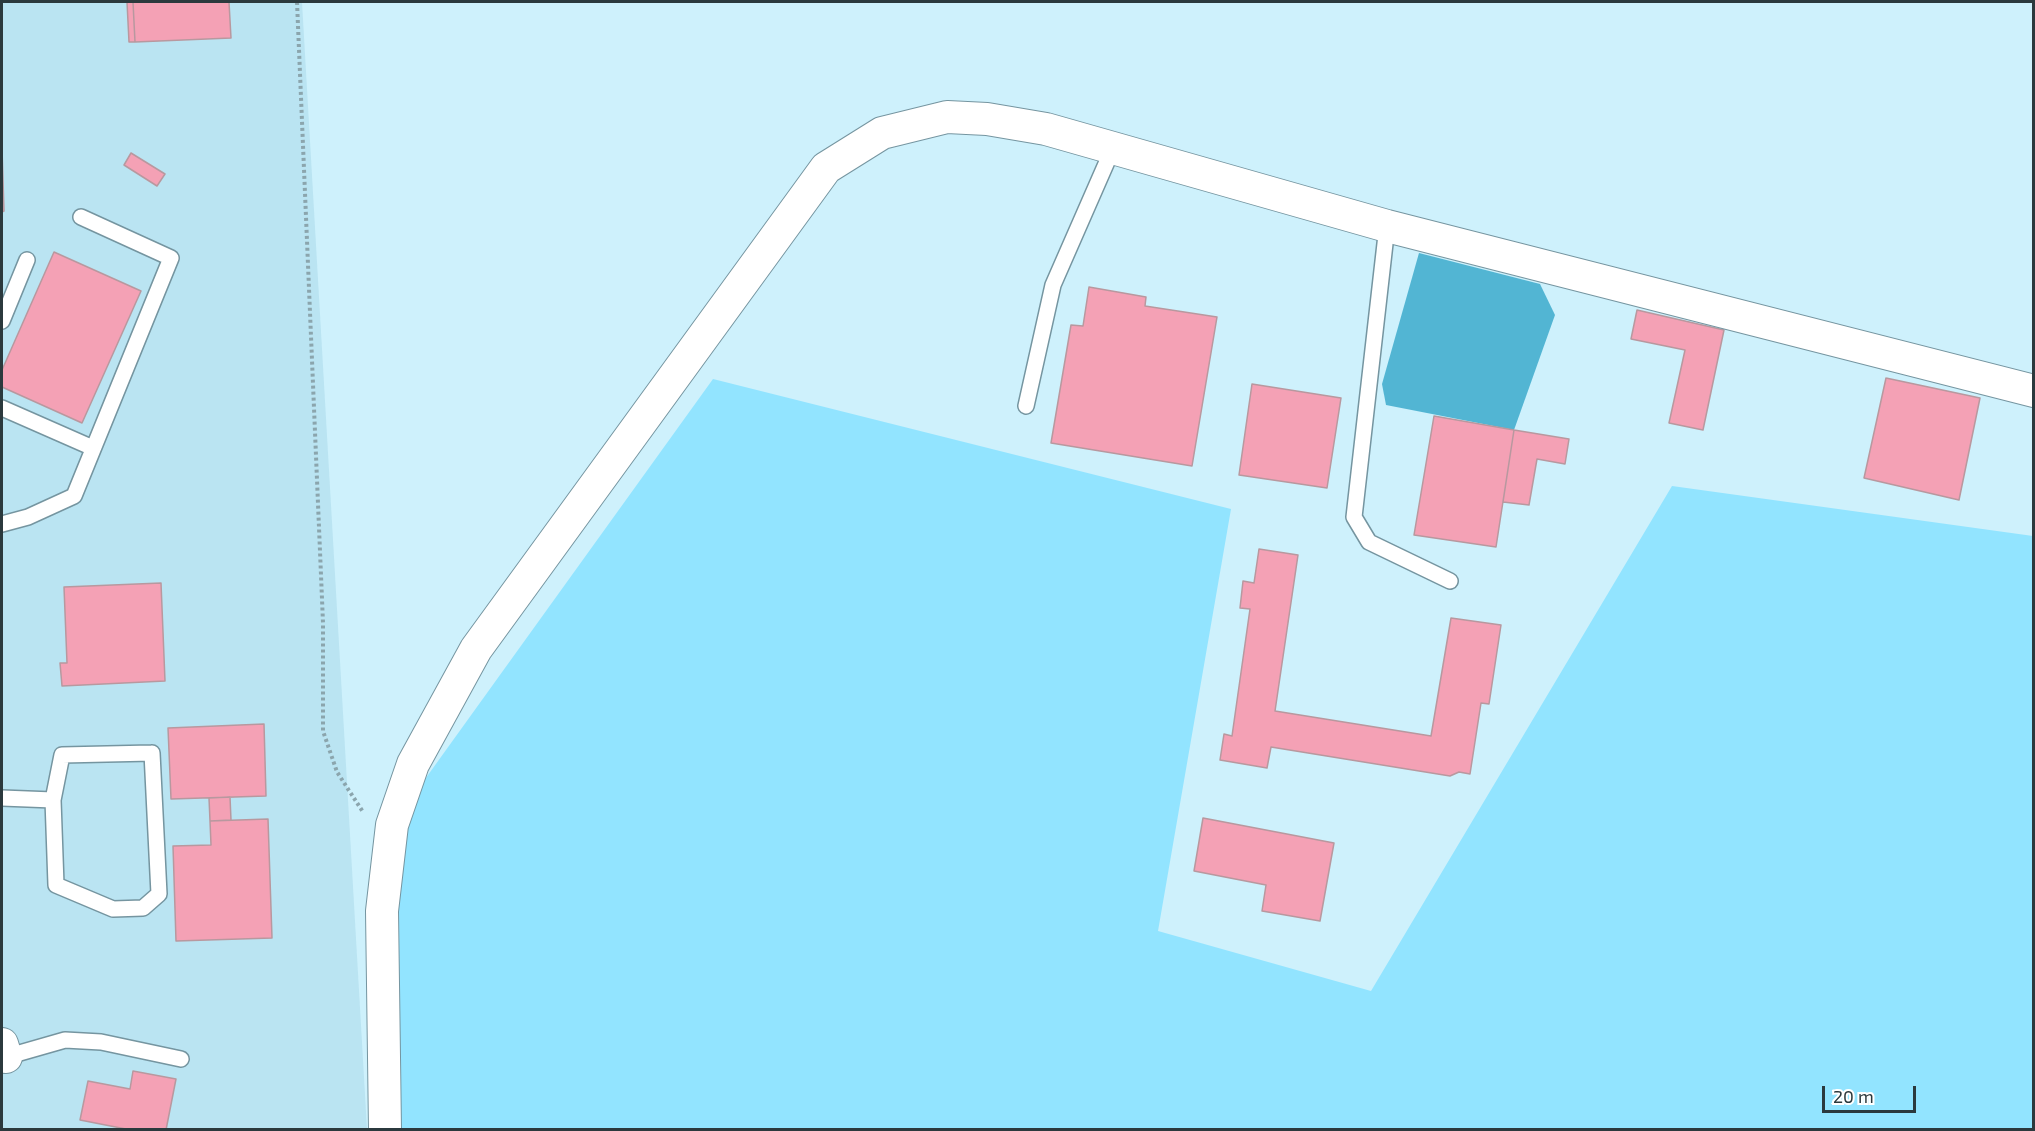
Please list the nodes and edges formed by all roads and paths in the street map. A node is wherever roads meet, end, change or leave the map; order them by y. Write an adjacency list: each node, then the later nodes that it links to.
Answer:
1 (297, 2): 15 (path)
2 (1113, 148): 4 (street); 8 (lane); 18 (street)
3 (81, 217): 10 (lane)
4 (1387, 226): 7 (street); 12 (lane)
5 (27, 260): 6 (lane)
6 (2, 321)
7 (2034, 391)
8 (1026, 406)
9 (2, 408): 10 (lane)
10 (93, 448): 11 (lane)
11 (2, 524)
12 (1449, 581)
13 (2, 798): 14 (lane)
14 (53, 800): 14 (lane)
15 (363, 813)
16 (3, 1056): 17 (lane)
17 (181, 1059)
18 (385, 1130)

